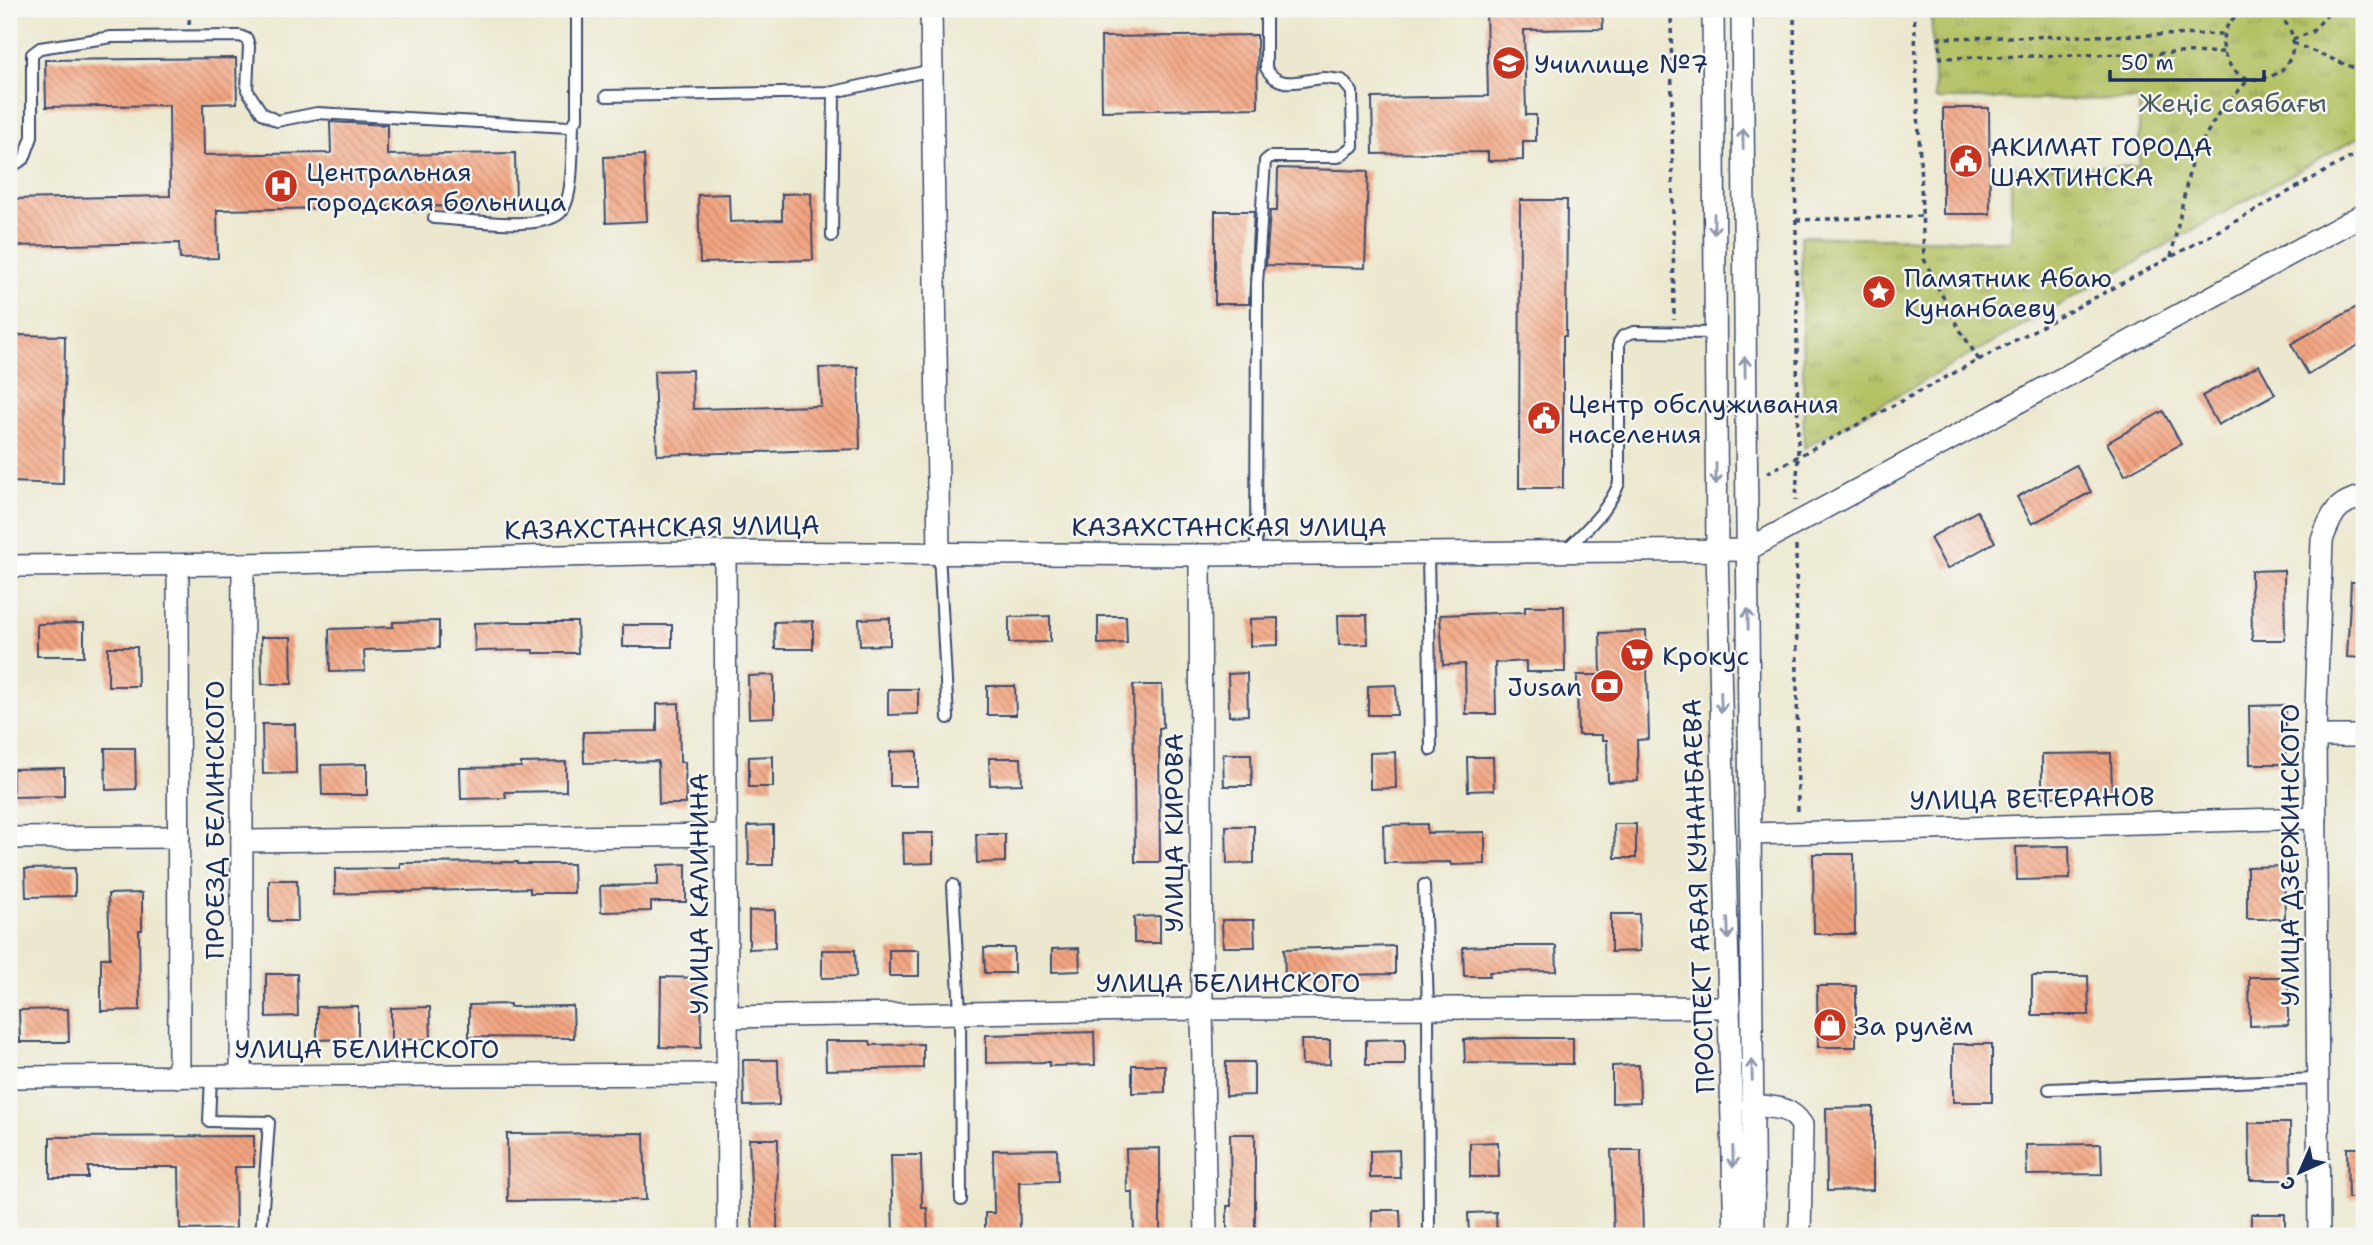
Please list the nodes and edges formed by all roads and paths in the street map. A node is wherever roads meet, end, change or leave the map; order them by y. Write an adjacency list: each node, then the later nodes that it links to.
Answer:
1 (577, 9): 20 (lane)
2 (931, 9): 15 (street)
3 (1266, 9): 43 (lane)
4 (1671, 9): 29 (path)
5 (1713, 9): 30 (street, ПРОСПЕКТ АБАЯ КУНАНБАЕВА, one-way to 30)
6 (1742, 9): 33 (street, ПРОСПЕКТ АБАЯ КУНАНБАЕВА, one-way to 6)
7 (1794, 9): 26 (path)
8 (1914, 9): 24 (path)
9 (2253, 9): 12 (path)
10 (2263, 9): 13 (path)
11 (2332, 9): 13 (path)
12 (2224, 34): 14 (path); 14 (path)
13 (2293, 41): 16 (path); 17 (path)
14 (2223, 52): 17 (path)
15 (932, 70): 18 (lane); 40 (street)
16 (2364, 72)
17 (2250, 78): 28 (path)
18 (834, 92): 19 (lane); 27 (lane)
19 (606, 96)
20 (573, 125): 22 (lane); 25 (lane)
21 (2364, 150): 28 (path)
22 (9, 169)
23 (2364, 214): 35 (street, КАЗАХСТАНСКАЯ УЛИЦА)
24 (1923, 216): 26 (path); 31 (path)
25 (434, 218)
26 (1796, 220): 32 (path)
27 (832, 236)
28 (2171, 257): 31 (path)
29 (1674, 332): 30 (lane); 39 (lane)
30 (1715, 332): 36 (street, ПРОСПЕКТ АБАЯ КУНАНБАЕВА, one-way to 36)
31 (1979, 360): 32 (path)
32 (1798, 456): 33 (path); 35 (path)
33 (1746, 484): 37 (street, ПРОСПЕКТ АБАЯ КУНАНБАЕВА)
34 (2364, 497): 48 (street, УЛИЦА ДЗЕРЖИНСКОГО)
35 (1796, 523): 37 (street, КАЗАХСТАНСКАЯ УЛИЦА); 52 (path)
36 (1717, 550): 37 (street, КАЗАХСТАНСКАЯ УЛИЦА); 39 (street, КАЗАХСТАНСКАЯ УЛИЦА); 60 (street, ПРОСПЕКТ АБАЯ КУНАНБАЕВА, one-way to 60)
37 (1747, 550): 53 (street, ПРОСПЕКТ АБАЯ КУНАНБАЕВА, one-way to 37)
38 (725, 551): 40 (street, КАЗАХСТАНСКАЯ УЛИЦА); 44 (street, КАЗАХСТАНСКАЯ УЛИЦА); 54 (street, УЛИЦА КАЛИНИНА)
39 (1565, 551): 41 (street, КАЗАХСТАНСКАЯ УЛИЦА)
40 (939, 553): 42 (street, КАЗАХСТАНСКАЯ УЛИЦА); 47 (lane)
41 (1428, 553): 43 (street, КАЗАХСТАНСКАЯ УЛИЦА); 50 (lane)
42 (1200, 555): 43 (street, КАЗАХСТАНСКАЯ УЛИЦА); 62 (street, УЛИЦА КИРОВА)
43 (1256, 555)
44 (243, 564): 45 (street, КАЗАХСТАНСКАЯ УЛИЦА); 57 (street, ПРОЕЗД БЕЛИНСКОГО)
45 (178, 565): 46 (street, КАЗАХСТАНСКАЯ УЛИЦА); 55 (street, ПРОЕЗД БЕЛИНСКОГО)
46 (9, 566)
47 (948, 718)
48 (2315, 736): 49 (street); 51 (street, УЛИЦА ДЗЕРЖИНСКОГО)
49 (2364, 736)
50 (1432, 750)
51 (2316, 818): 52 (street, УЛИЦА ВЕТЕРАНОВ); 70 (street, УЛИЦА ДЗЕРЖИНСКОГО)
52 (1798, 832): 53 (street, УЛИЦА ВЕТЕРАНОВ)
53 (1750, 834): 72 (street, ПРОСПЕКТ АБАЯ КУНАНБАЕВА, one-way to 53)
54 (726, 835): 57 (street); 64 (street, УЛИЦА КАЛИНИНА)
55 (179, 837): 56 (street); 68 (street, ПРОЕЗД БЕЛИНСКОГО)
56 (9, 838)
57 (242, 841): 66 (street, ПРОЕЗД БЕЛИНСКОГО)
58 (953, 885): 63 (lane)
59 (1424, 885): 61 (lane)
60 (1730, 1007): 61 (street, УЛИЦА БЕЛИНСКОГО); 78 (street, ПРОСПЕКТ АБАЯ КУНАНБАЕВА, one-way to 78)
61 (1428, 1008): 62 (street, УЛИЦА БЕЛИНСКОГО); 74 (lane)
62 (1202, 1009): 63 (street, УЛИЦА БЕЛИНСКОГО); 77 (street, УЛИЦА КИРОВА)
63 (960, 1013): 64 (street, УЛИЦА БЕЛИНСКОГО); 73 (lane)
64 (727, 1017): 65 (street, УЛИЦА КАЛИНИНА)
65 (726, 1074): 66 (street, УЛИЦА БЕЛИНСКОГО); 76 (street, УЛИЦА КАЛИНИНА)
66 (242, 1076): 69 (street, УЛИЦА БЕЛИНСКОГО)
67 (9, 1077): 68 (street, УЛИЦА БЕЛИНСКОГО)
68 (179, 1077): 69 (street, УЛИЦА БЕЛИНСКОГО)
69 (211, 1077): 75 (lane)
70 (2318, 1080): 71 (lane); 81 (street, УЛИЦА ДЗЕРЖИНСКОГО)
71 (2049, 1088)
72 (1752, 1105): 79 (street, ПРОСПЕКТ АБАЯ КУНАНБАЕВА); 80 (street)
73 (961, 1200)
74 (1429, 1235)
75 (261, 1236)
76 (728, 1236)
77 (1206, 1236)
78 (1735, 1236)
79 (1754, 1236)
80 (1800, 1236)
81 (2319, 1236)

